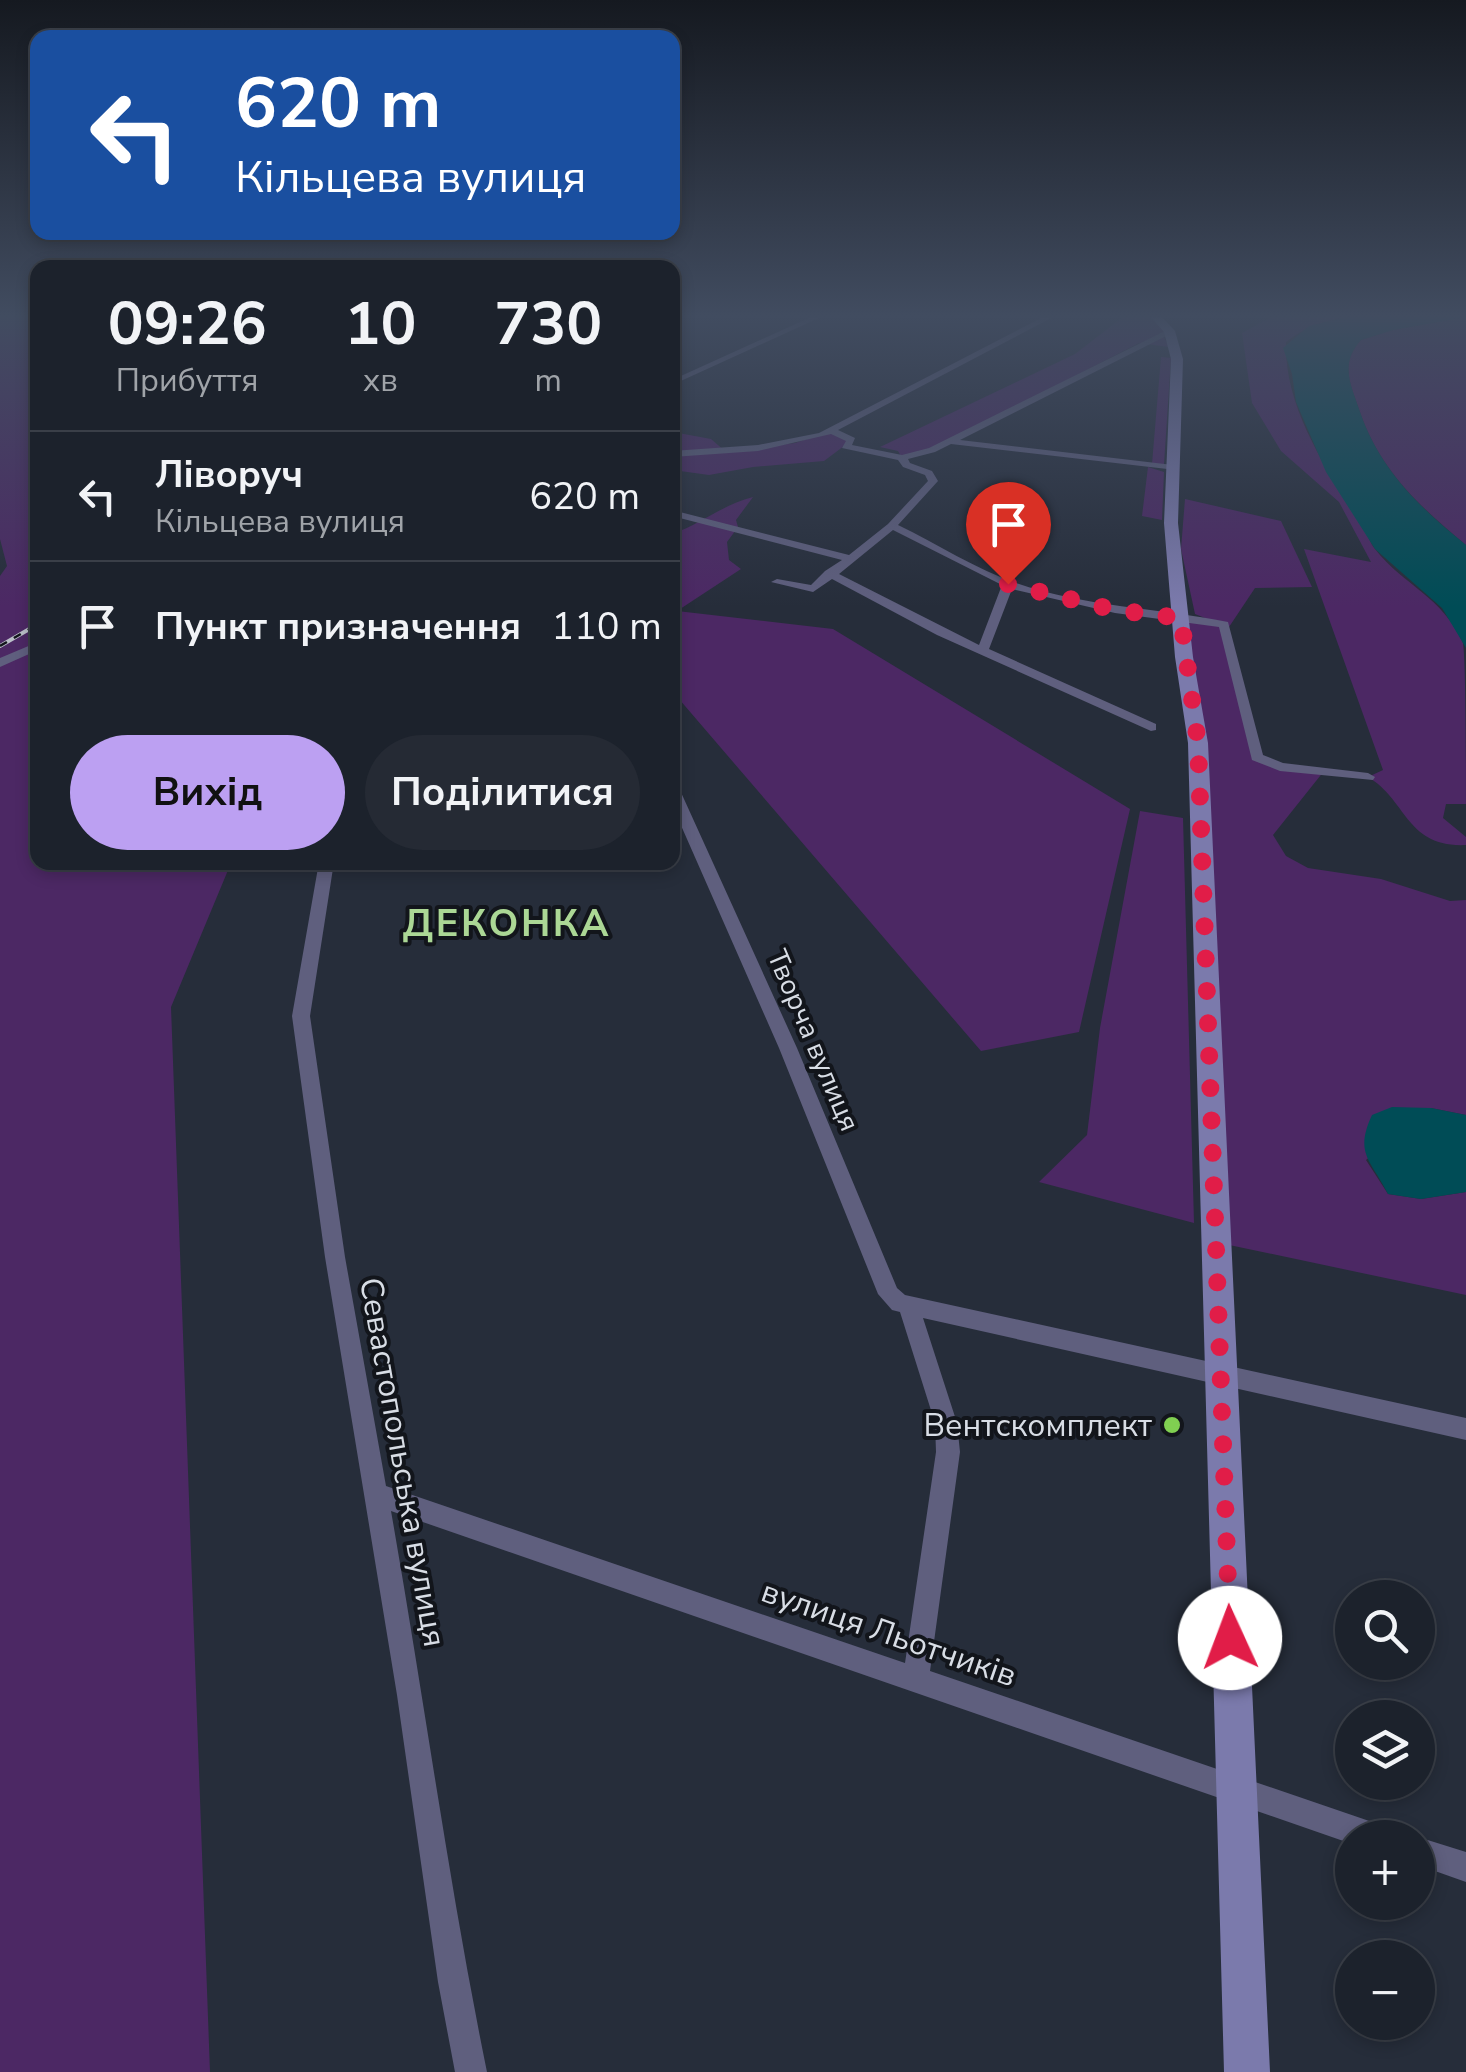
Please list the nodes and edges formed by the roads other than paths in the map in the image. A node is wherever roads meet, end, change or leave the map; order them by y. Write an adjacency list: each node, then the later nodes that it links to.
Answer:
1 (865, 414): 4 (street)
2 (997, 414): 5 (street)
3 (1175, 414): 8 (street)
4 (832, 431): 6 (street); 7 (street)
5 (946, 441): 7 (street); 8 (street)
6 (680, 453)
7 (902, 458): 10 (street)
8 (1174, 468): 15 (street)
9 (680, 516): 11 (street)
10 (892, 526): 11 (street); 14 (street)
11 (851, 559): 12 (street)
12 (829, 572): 13 (street); 17 (street)
13 (777, 582)
14 (1008, 584): 15 (street); 17 (street)
15 (1181, 618): 20 (street); 24 (street)
16 (30, 649): 18 (street)
17 (983, 650): 19 (street)
18 (0, 662)
19 (1151, 727)
20 (1368, 777)
21 (680, 806): 23 (street, Творча вулиця)
22 (326, 870): 26 (street, Севастопольська вулиця)
23 (909, 1308): 24 (street); 27 (street, Творча вулиця)
24 (1222, 1374): 25 (street); 28 (street)
25 (1466, 1429)
26 (377, 1495): 27 (street, вулиця Льотчиків); 32 (street, Севастопольська вулиця)
27 (916, 1679): 28 (street, вулиця Льотчиків)
28 (1236, 1791): 29 (street, вулиця Льотчиків); 33 (street)
29 (1335, 1824)
30 (1435, 1856): 31 (street)
31 (1466, 1866)
32 (471, 2072)
33 (1247, 2072)

